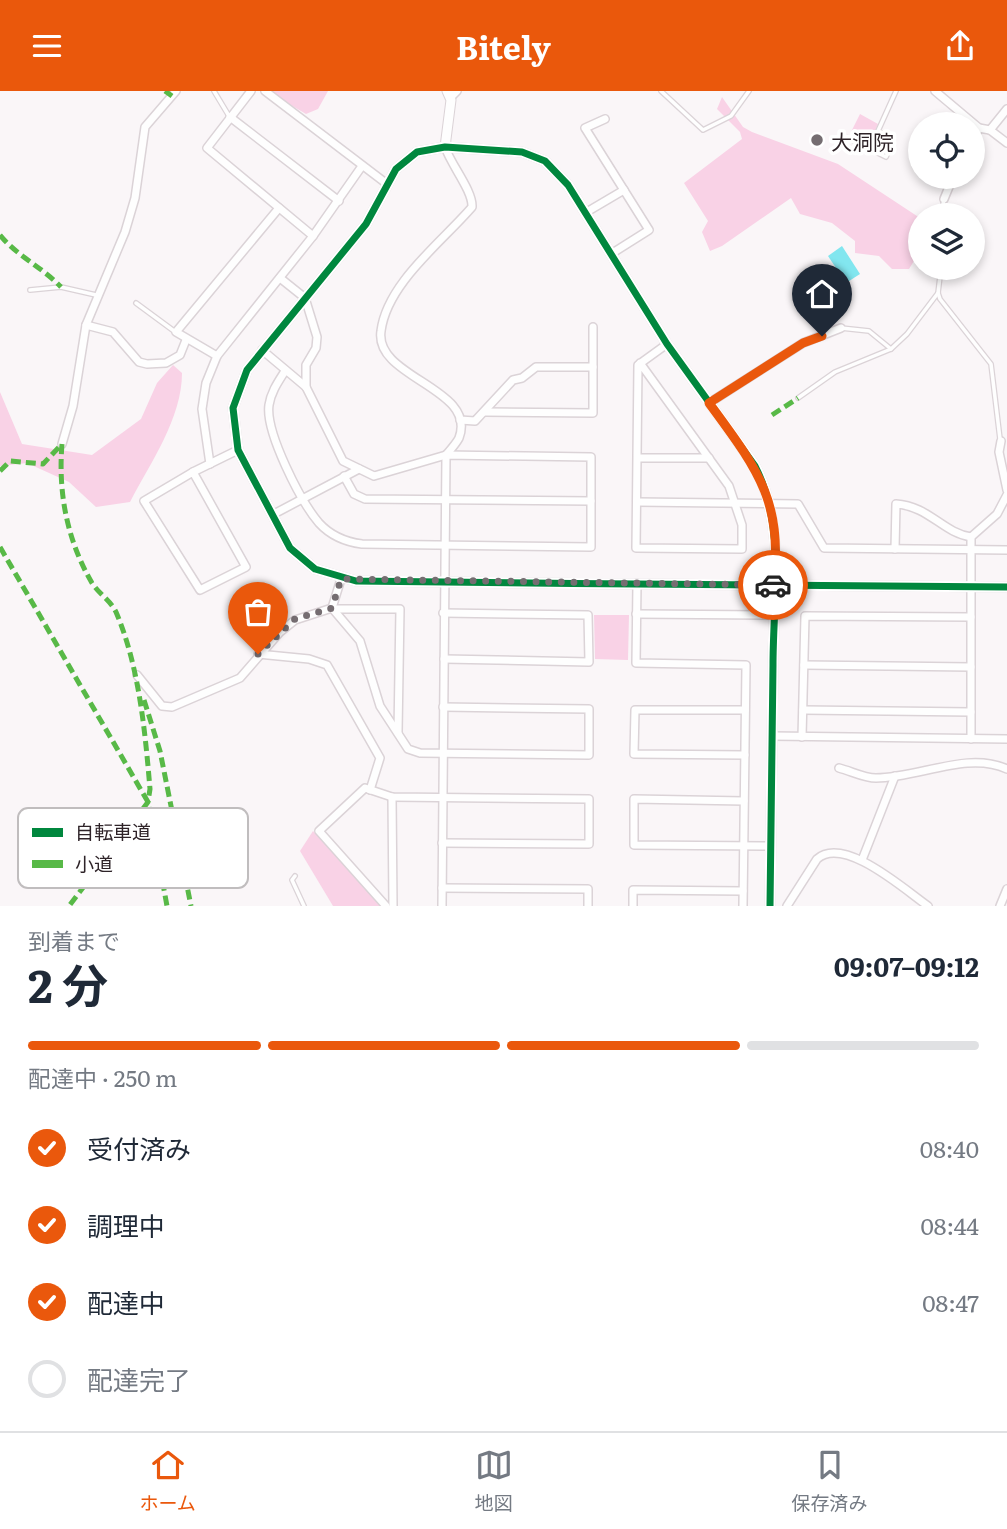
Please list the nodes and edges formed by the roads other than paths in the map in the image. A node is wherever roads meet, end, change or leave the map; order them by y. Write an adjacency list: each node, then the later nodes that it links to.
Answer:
1 (176, 91): 34 (street)
2 (214, 91): 12 (lane)
3 (251, 91): 12 (street)
4 (265, 91): 19 (street)
5 (660, 91): 6 (lane)
6 (749, 91)
7 (896, 91): 16 (lane)
8 (935, 91): 11 (street)
9 (452, 93): 18 (street)
10 (1007, 109): 15 (street)
11 (960, 112)
12 (230, 117): 24 (street); 26 (street)
13 (605, 119): 22 (street)
14 (985, 129): 15 (street)
15 (990, 130): 17 (street)
16 (848, 138)
17 (1007, 143)
18 (445, 147): 20 (street); 27 (street); 53 (street)
19 (362, 166): 20 (street); 24 (street)
20 (387, 184): 35 (street)
21 (948, 189): 23 (street)
22 (624, 190): 27 (street); 29 (street)
23 (944, 199): 25 (lane)
24 (339, 201): 28 (street)
25 (944, 203)
26 (279, 208): 28 (street); 40 (street)
27 (585, 213): 29 (street)
28 (313, 236): 30 (street)
29 (611, 254): 42 (street)
30 (280, 278): 35 (street); 45 (street)
31 (940, 280): 33 (lane)
32 (30, 290): 34 (lane)
33 (938, 293): 43 (lane); 54 (lane)
34 (96, 295): 37 (street)
35 (305, 298): 44 (street); 49 (street)
36 (136, 303): 40 (lane)
37 (86, 325): 41 (street); 55 (street)
38 (593, 327): 47 (street)
39 (841, 328): 43 (lane); 51 (street)
40 (176, 332): 41 (street)
41 (186, 340): 45 (street)
42 (667, 344): 46 (street); 51 (street)
43 (891, 349): 50 (lane)
44 (262, 350): 48 (street); 57 (street)
45 (217, 356): 62 (street)
46 (640, 363): 60 (street); 61 (street)
47 (593, 367): 52 (street); 52 (street)
48 (285, 371): 49 (street); 67 (street)
49 (306, 387): 63 (street)
50 (798, 398)
51 (709, 403): 72 (street)
52 (485, 412): 53 (street)
53 (460, 420): 59 (street)
54 (1000, 441): 58 (street)
55 (62, 444)
56 (1007, 447): 58 (street)
57 (238, 450): 62 (street); 73 (street)
58 (999, 452): 66 (street)
59 (446, 455): 63 (street); 68 (street); 69 (street)
60 (638, 458): 61 (street); 70 (street)
61 (709, 458): 71 (street)
62 (210, 464): 64 (street)
63 (359, 469): 65 (street)
64 (193, 472): 64 (street)
65 (344, 477): 67 (street); 68 (street)
66 (1007, 492): 74 (street)
67 (304, 498): 73 (street); 75 (street)
68 (445, 500): 69 (street); 75 (street)
69 (591, 501): 75 (street)
70 (637, 502): 71 (street); 71 (street)
71 (736, 502): 72 (street)
72 (771, 503): 76 (street); 82 (street)
73 (272, 515): 79 (street)
74 (971, 537): 76 (street); 77 (street)
75 (444, 545): 80 (street)
76 (895, 549): 77 (street)
77 (971, 550): 78 (street); 83 (street)
78 (1007, 550)
79 (341, 579): 80 (street); 85 (street)
80 (444, 582): 81 (street); 86 (street)
81 (637, 583): 82 (street); 87 (street)
82 (774, 585): 83 (street); 88 (street)
83 (971, 587): 84 (street); 89 (street)
84 (1007, 587)
85 (333, 608): 90 (street); 100 (street); 100 (street)
86 (443, 613): 91 (street); 91 (street)
87 (636, 614): 88 (street); 96 (street)
88 (773, 615): 99 (street)
89 (971, 617): 92 (street); 93 (street)
90 (258, 654): 94 (street); 109 (street)
91 (444, 659): 95 (street)
92 (804, 665): 93 (street); 97 (street)
93 (971, 667): 98 (street)
94 (137, 675)
95 (443, 707): 104 (street); 104 (street)
96 (745, 710): 105 (street); 105 (street)
97 (803, 710): 98 (street); 101 (street)
98 (971, 712): 102 (street)
99 (772, 736): 101 (street); 115 (street)
100 (398, 737): 104 (street)
101 (802, 737): 102 (street)
102 (971, 739): 103 (street)
103 (1007, 739)
104 (443, 753): 111 (street)
105 (745, 755): 112 (street)
106 (839, 768): 108 (street)
107 (1007, 769): 108 (street)
108 (895, 776): 116 (street)
109 (370, 790): 110 (street); 122 (street)
110 (392, 797): 111 (street); 123 (street)
111 (442, 798): 113 (street); 113 (street)
112 (744, 801): 114 (street); 114 (street)
113 (442, 843): 118 (street)
114 (743, 846): 115 (street); 120 (street)
115 (771, 846): 128 (street)
116 (862, 860): 129 (street); 130 (street)
117 (295, 876): 121 (lane)
118 (442, 888): 124 (street); 125 (street)
119 (1007, 889): 131 (street)
120 (743, 891): 126 (street); 127 (street)
121 (304, 906)
122 (386, 906)
123 (393, 906)
124 (442, 906)
125 (588, 906)
126 (633, 906)
127 (743, 906)
128 (770, 906)
129 (788, 906)
130 (928, 906)
131 (1000, 906)

